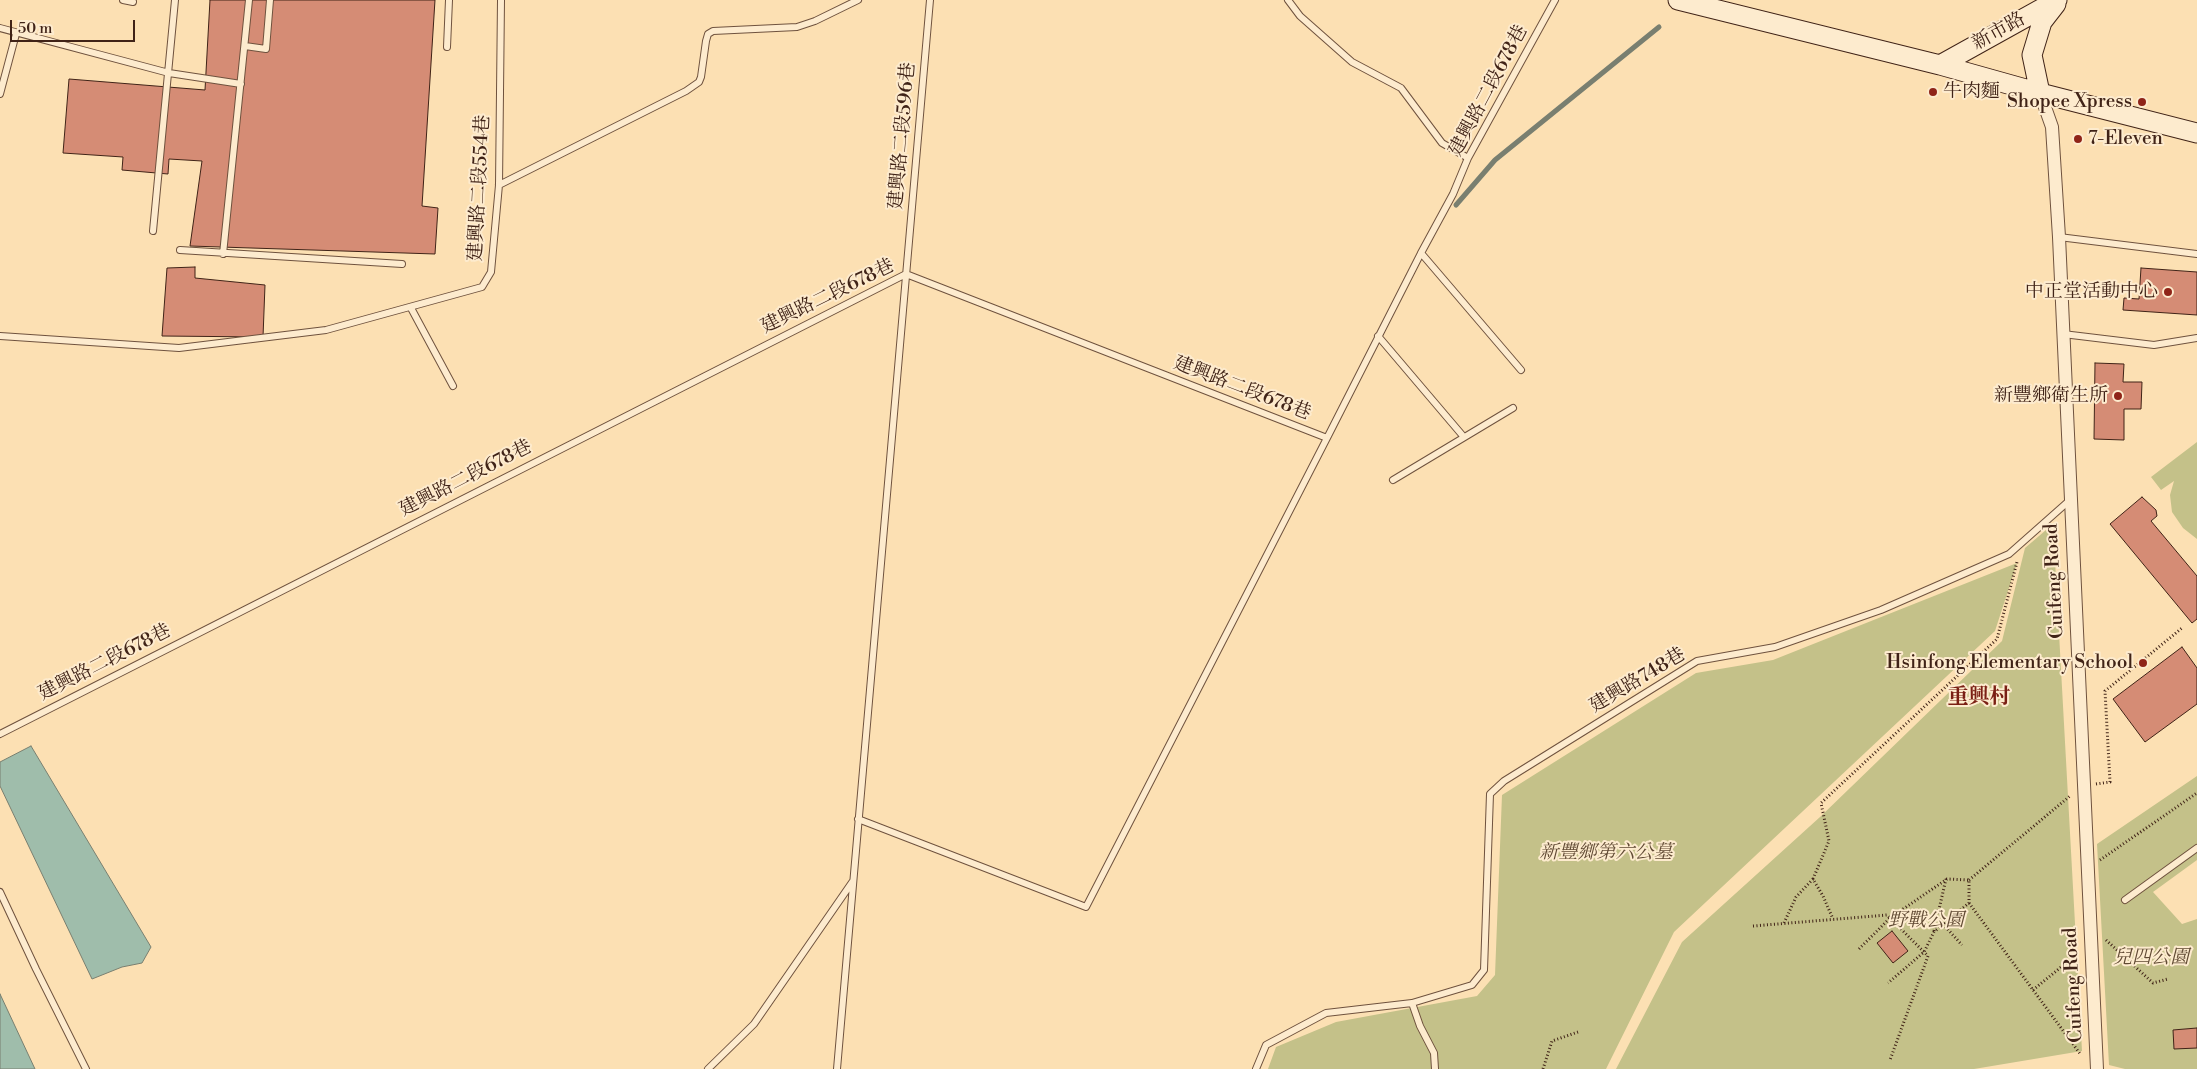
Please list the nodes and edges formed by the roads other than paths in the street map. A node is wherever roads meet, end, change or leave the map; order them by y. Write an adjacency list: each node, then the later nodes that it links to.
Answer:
1 (123, 0): 13 (lane)
2 (175, 0): 20 (lane)
3 (249, 0): 17 (lane)
4 (270, 0): 17 (lane)
5 (449, 0): 18 (lane)
6 (501, 0): 26 (lane, 建興路二段554巷)
7 (858, 0): 26 (lane)
8 (930, 0): 34 (lane, 建興路二段596巷)
9 (1288, 0): 25 (lane)
10 (1555, 0): 25 (lane, 建興路二段678巷)
11 (1678, 0): 14 (street)
12 (2058, 0): 19 (street, 新市路); 22 (street, 新市路)
13 (133, 2)
14 (1702, 2): 19 (street)
15 (0, 28): 16 (lane)
16 (16, 34): 20 (lane); 23 (lane)
17 (245, 46): 21 (lane)
18 (447, 47)
19 (1940, 65): 22 (street)
20 (169, 73): 21 (lane); 27 (lane)
21 (241, 84): 31 (lane)
22 (2040, 93): 24 (street); 28 (street, Cuifeng Road)
23 (0, 94)
24 (2197, 132)
25 (1468, 158): 30 (lane, 建興路二段678巷)
26 (499, 185): 35 (lane, 建興路二段554巷)
27 (153, 231)
28 (2059, 237): 32 (lane); 36 (street, Cuifeng Road)
29 (180, 250): 31 (lane)
30 (1421, 253): 38 (lane, 建興路二段678巷); 40 (lane)
31 (223, 254): 33 (lane)
32 (2197, 254)
33 (402, 264)
34 (906, 274): 44 (lane, 建興路二段678巷); 47 (lane, 建興路二段678巷); 48 (lane, 建興路二段596巷)
35 (411, 308): 37 (lane, 建興路二段554巷); 41 (lane)
36 (2063, 334): 39 (lane); 46 (street, Cuifeng Road)
37 (0, 336)
38 (1378, 336): 43 (lane); 44 (lane, 建興路二段678巷)
39 (2197, 338)
40 (1521, 370)
41 (453, 386)
42 (1513, 408): 43 (lane)
43 (1463, 436): 45 (lane)
44 (1327, 438): 48 (lane)
45 (1393, 480)
46 (2070, 500): 53 (lane, 建興路748巷); 59 (street, Cuifeng Road)
47 (0, 734)
48 (858, 819): 50 (lane, 建興路二段596巷)
49 (2197, 848): 52 (lane)
50 (854, 880): 55 (lane); 56 (lane, 建興路二段596巷)
51 (0, 892): 54 (lane)
52 (2125, 900)
53 (1412, 1003): 57 (lane, 建興路748巷); 58 (lane)
54 (86, 1069)
55 (708, 1069)
56 (837, 1069)
57 (1256, 1069)
58 (1435, 1069)
59 (2097, 1069)

